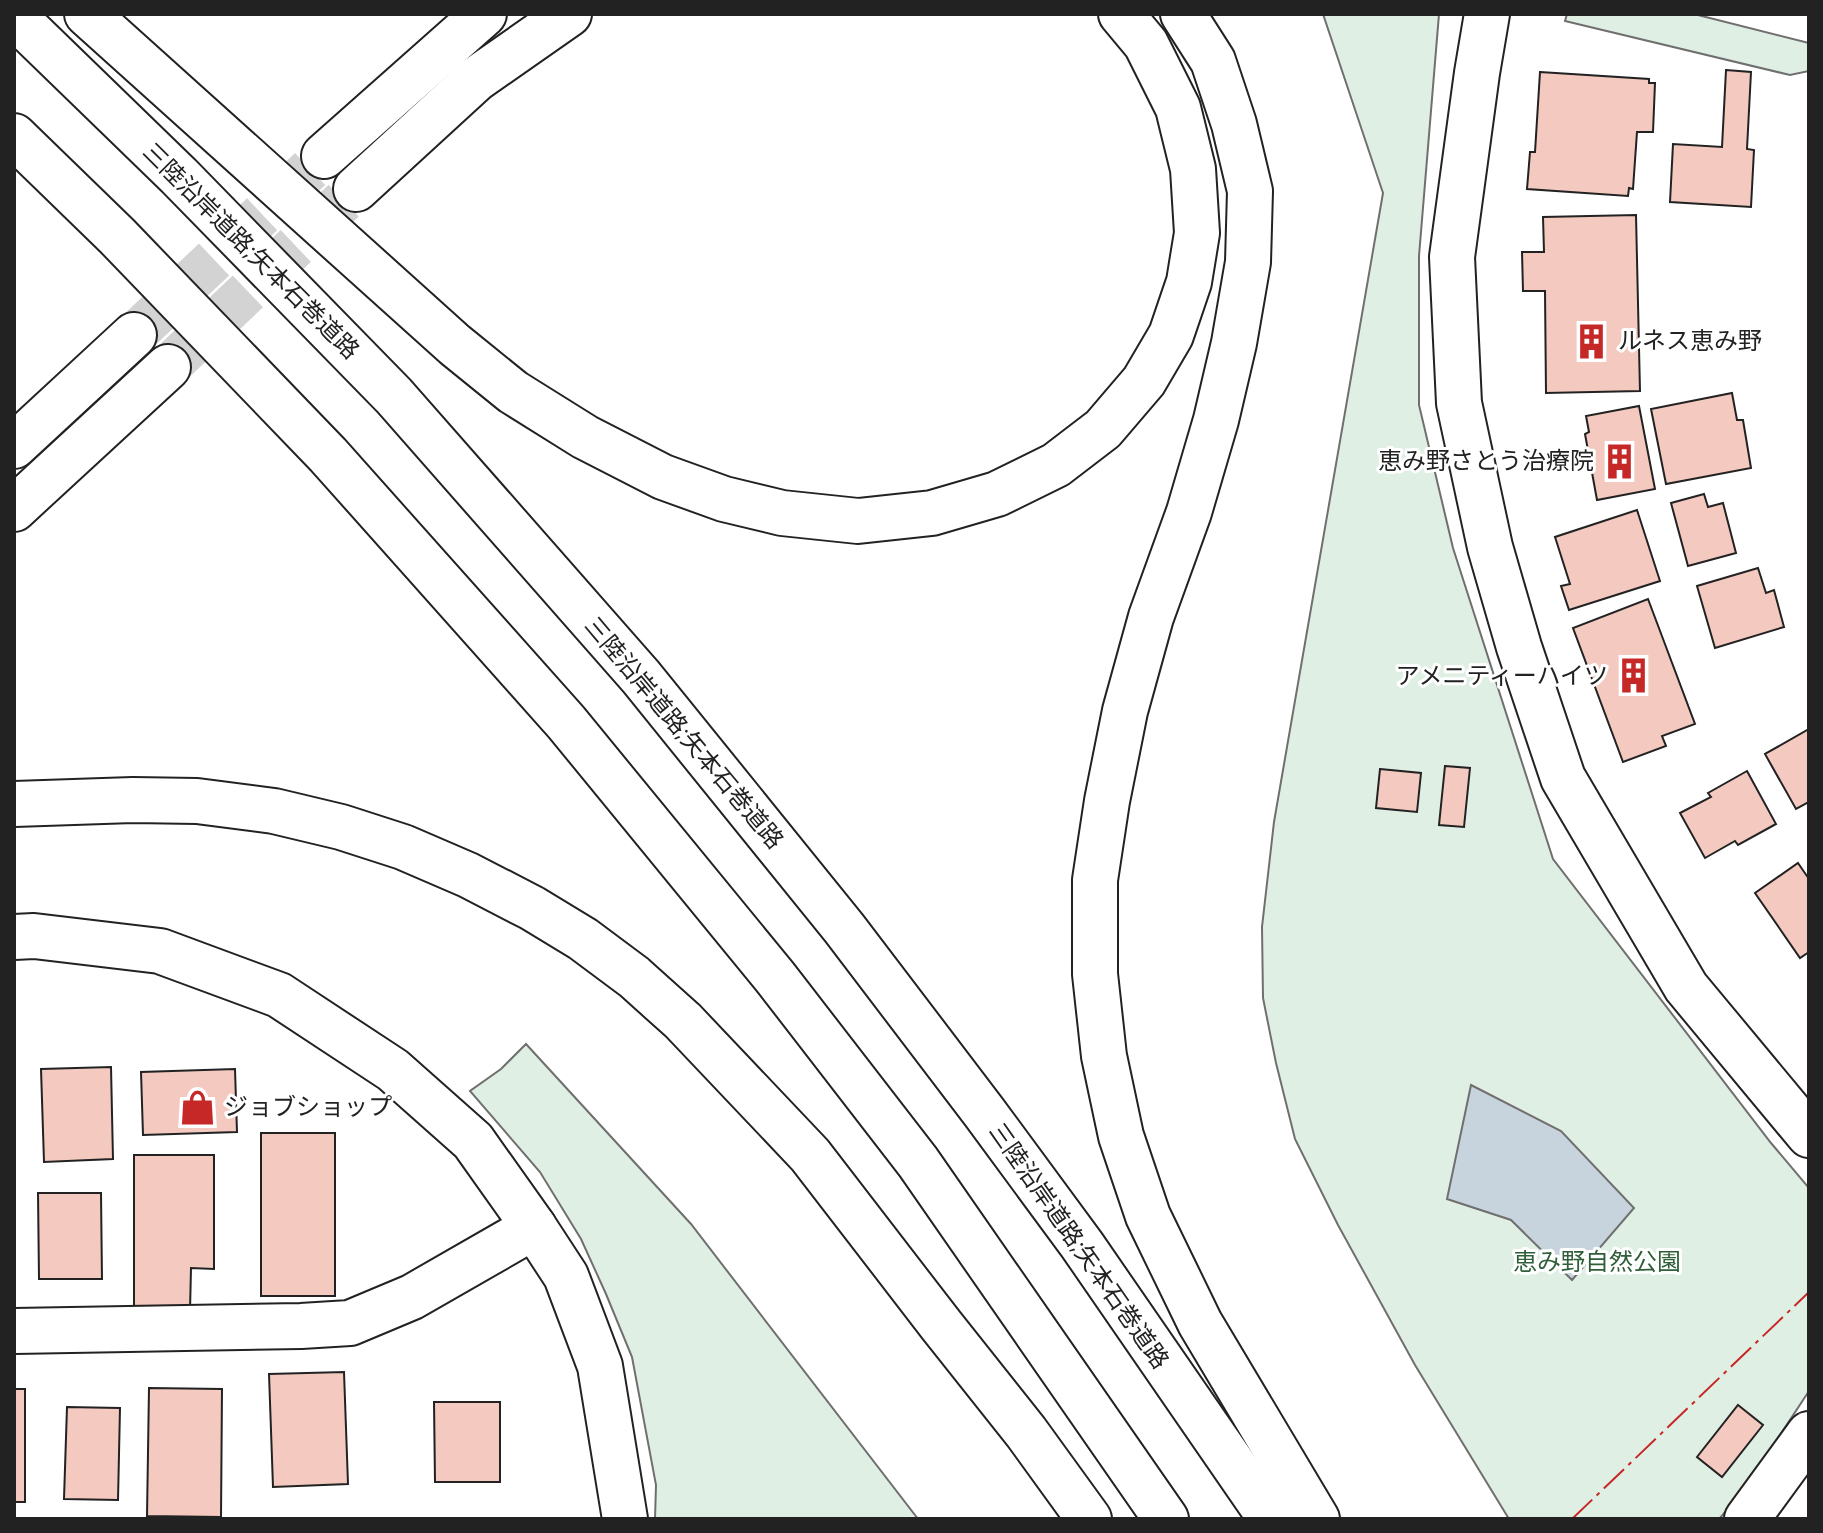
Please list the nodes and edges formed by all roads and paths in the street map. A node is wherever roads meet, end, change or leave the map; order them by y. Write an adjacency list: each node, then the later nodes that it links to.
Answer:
1 (87, 14): 4 (main road)
2 (484, 14): 9 (main road)
3 (569, 14): 10 (main road)
4 (1121, 14)
5 (1183, 14): 25 (main road)
6 (1487, 14): 17 (main road)
7 (14, 16): 24 (main road, 三陸沿岸道路;矢本石巻道路)
8 (14, 136): 23 (main road)
9 (324, 156)
10 (356, 189)
11 (134, 335): 13 (main road)
12 (168, 367): 14 (main road)
13 (14, 446)
14 (14, 509)
15 (14, 804): 22 (main road)
16 (14, 937): 18 (main road)
17 (1809, 1135)
18 (534, 1227): 19 (main road); 21 (main road)
19 (14, 1331)
20 (1809, 1434): 26 (main road)
21 (625, 1519)
22 (1089, 1519)
23 (1166, 1519)
24 (1271, 1519)
25 (1317, 1519)
26 (1747, 1519)

